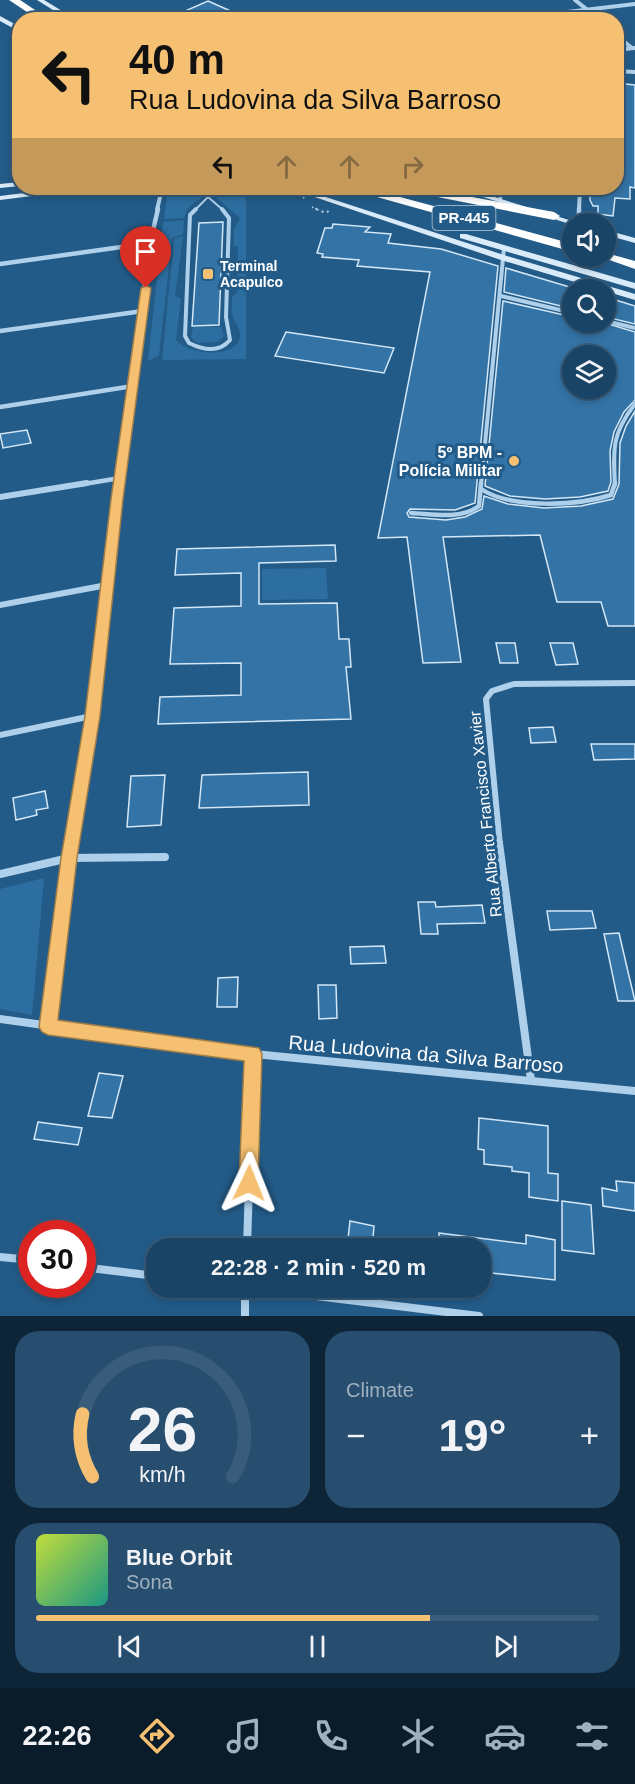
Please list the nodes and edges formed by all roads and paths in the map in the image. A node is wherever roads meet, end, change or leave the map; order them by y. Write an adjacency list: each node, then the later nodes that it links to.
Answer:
1 (575, 0): 5 (street)
2 (45, 1): 7 (main road)
3 (11, 4): 6 (highway)
4 (635, 4): 5 (street)
5 (589, 10): 8 (street)
6 (28, 12)
7 (62, 12)
8 (571, 12)
9 (24, 195): 22 (main road)
10 (158, 195): 32 (street)
11 (204, 195): 23 (lane)
12 (210, 195): 23 (lane)
13 (308, 195): 24 (path, bridge)
14 (313, 195): 37 (main road)
15 (337, 195): 34 (main road)
16 (381, 195): 33 (highway, PR-445)
17 (413, 195): 30 (highway, PR-445)
18 (444, 195): 27 (highway)
19 (482, 195): 25 (main road)
20 (500, 195): 25 (street)
21 (580, 195): 26 (street)
22 (0, 198)
23 (207, 198): 23 (lane)
24 (303, 198)
25 (500, 200): 27 (main road)
26 (579, 213)
27 (554, 216): 28 (main road)
28 (562, 219)
29 (616, 235): 31 (main road)
30 (562, 236)
31 (635, 241)
32 (150, 243): 39 (street); 45 (street)
33 (562, 245)
34 (504, 248): 37 (lane); 41 (main road)
35 (616, 250): 36 (highway)
36 (635, 255)
37 (504, 258): 42 (lane); 43 (main road)
38 (616, 259): 40 (highway)
39 (0, 264)
40 (635, 265)
41 (635, 286)
42 (501, 296): 44 (lane); 53 (lane)
43 (635, 297)
44 (562, 310)
45 (143, 311): 48 (street); 49 (street)
46 (616, 323): 47 (lane)
47 (635, 328)
48 (0, 331)
49 (133, 386): 51 (street); 52 (street)
50 (635, 404): 53 (lane)
51 (0, 407)
52 (120, 478): 54 (street); 56 (street)
53 (481, 489): 55 (lane)
54 (0, 497)
55 (411, 513)
56 (107, 585): 57 (street); 59 (street)
57 (0, 606)
58 (635, 683): 67 (street, Rua Alberto Francisco Xavier)
59 (92, 716): 60 (street); 62 (street)
60 (0, 735)
61 (165, 857): 62 (street)
62 (69, 858): 63 (street); 65 (street)
63 (0, 874)
64 (0, 1019): 65 (street, Rua Ludovina da Silva Barroso)
65 (48, 1027): 66 (street, Rua Ludovina da Silva Barroso)
66 (253, 1054): 67 (street, Rua Ludovina da Silva Barroso); 69 (street)
67 (531, 1080): 68 (street, Rua Ludovina da Silva Barroso)
68 (635, 1091)
69 (247, 1238)
70 (0, 1257): 71 (street)
71 (18, 1259)
72 (96, 1269): 73 (street)
73 (146, 1275)
74 (244, 1298): 76 (street)
75 (333, 1298): 77 (street)
76 (245, 1316)
77 (479, 1316)

